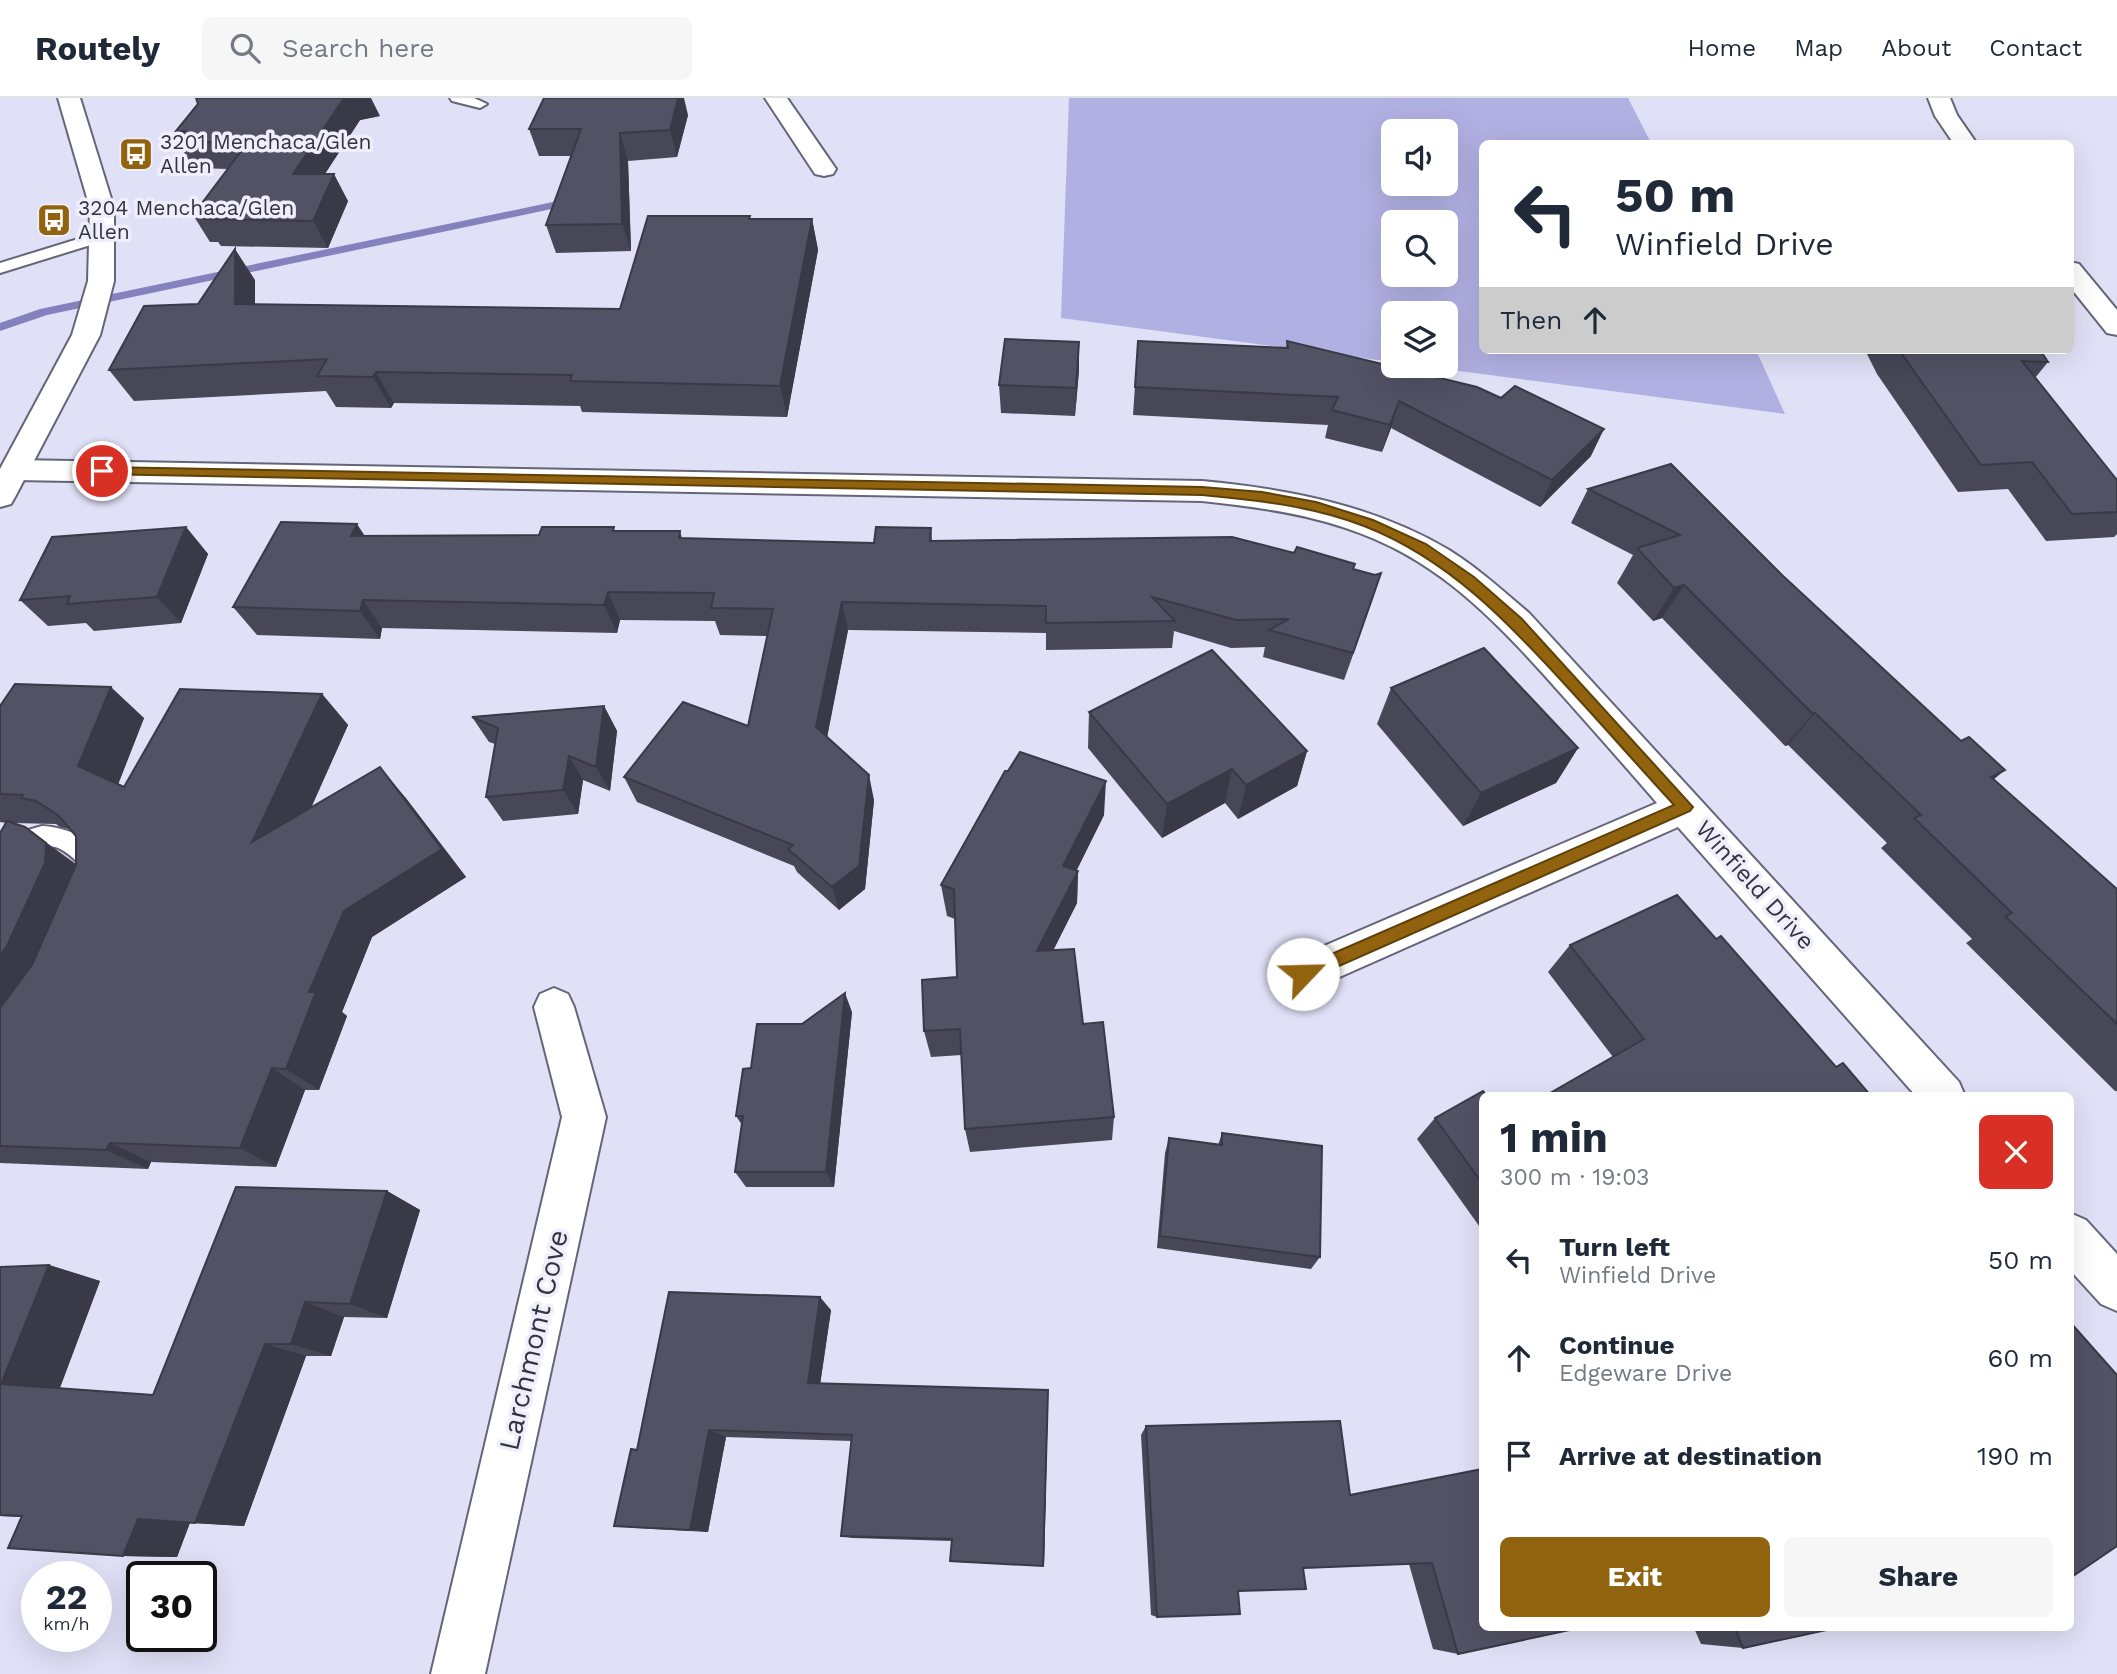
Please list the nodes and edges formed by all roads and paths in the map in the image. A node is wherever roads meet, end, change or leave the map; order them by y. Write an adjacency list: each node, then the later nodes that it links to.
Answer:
1 (69, 98): 8 (street)
2 (457, 98): 5 (lane)
3 (776, 98): 7 (street)
4 (1939, 98): 6 (street)
5 (480, 104)
6 (1963, 140)
7 (824, 169)
8 (104, 236): 9 (lane); 12 (street)
9 (0, 268)
10 (2074, 275): 11 (street)
11 (2117, 327)
12 (16, 470): 13 (street); 14 (street, Winfield Drive)
13 (0, 497)
14 (1685, 807): 17 (street); 19 (street, Winfield Drive)
15 (0, 848): 16 (lane)
16 (99, 891)
17 (1303, 974)
18 (554, 1007): 22 (street, Larchmont Cove)
19 (1940, 1092)
20 (2074, 1240): 21 (street)
21 (2117, 1288)
22 (458, 1674)

